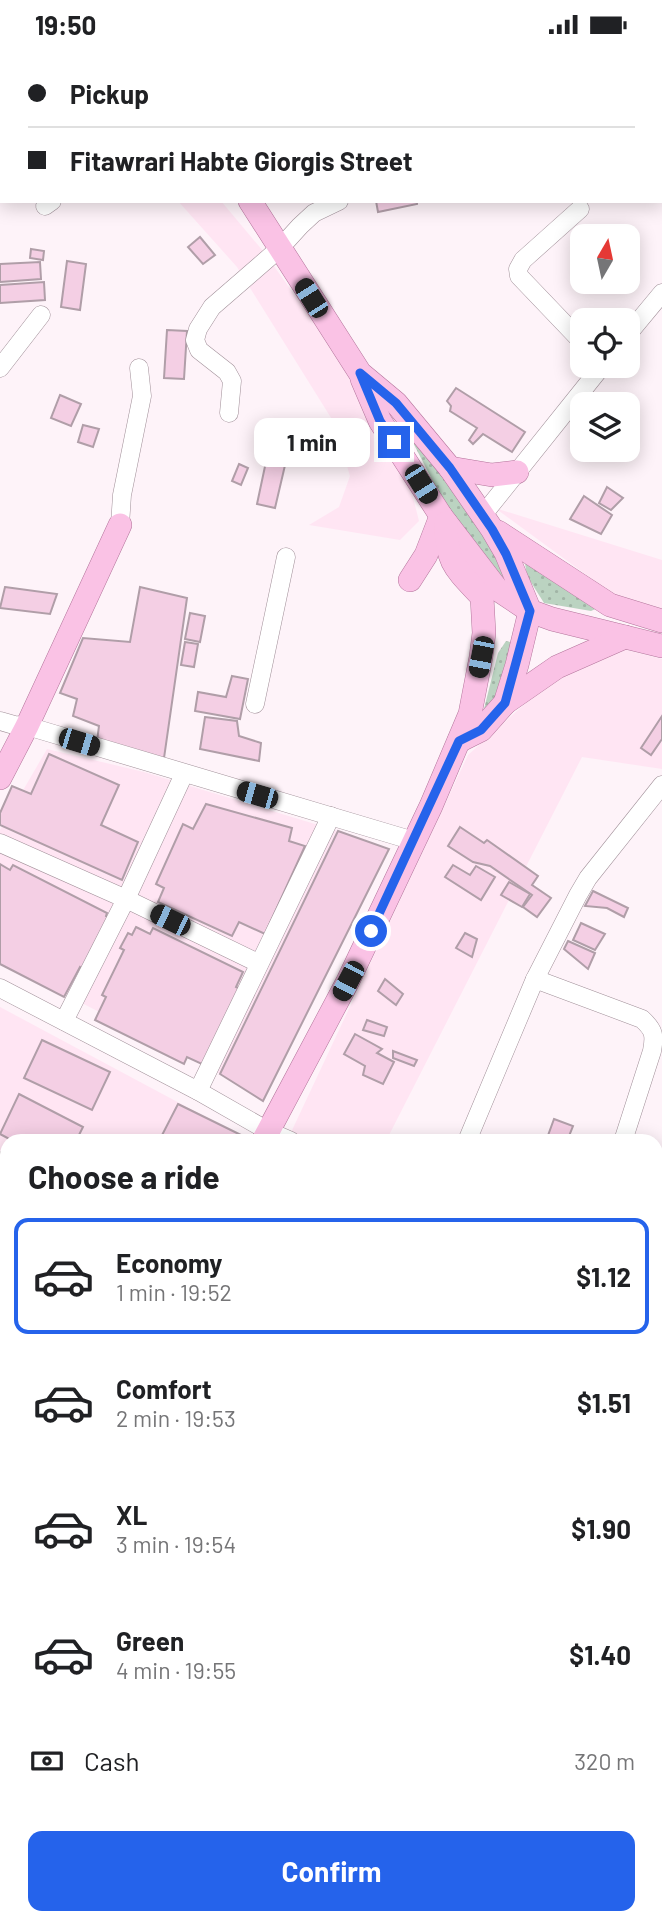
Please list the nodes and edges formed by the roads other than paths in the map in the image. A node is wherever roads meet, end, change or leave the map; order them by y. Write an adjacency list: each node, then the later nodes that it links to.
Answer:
1 (251, 203): 4 (main road)
2 (335, 203): 4 (street)
3 (580, 209): 8 (street)
4 (280, 248): 11 (main road); 13 (street)
5 (662, 293): 7 (street)
6 (41, 315): 9 (street)
7 (640, 320)
8 (570, 329)
9 (0, 368)
10 (139, 368): 18 (street)
11 (360, 373): 14 (main road); 16 (main road)
12 (592, 378): 15 (street)
13 (229, 413)
14 (450, 468): 15 (main road); 17 (main road)
15 (517, 472): 17 (street)
16 (443, 520): 20 (main road); 21 (main road); 28 (main road)
17 (487, 522): 21 (main road); 22 (main road)
18 (115, 524): 27 (main road)
19 (286, 557): 25 (street)
20 (410, 580)
21 (530, 611): 22 (main road); 23 (main road); 26 (main road)
22 (655, 618)
23 (625, 637): 24 (main road); 26 (main road)
24 (662, 646)
25 (254, 703)
26 (505, 703): 28 (main road)
27 (14, 724): 29 (main road); 30 (street); 31 (main road)
28 (459, 741): 34 (main road)
29 (0, 753)
30 (184, 774): 33 (street); 36 (street)
31 (0, 778)
32 (662, 785): 38 (street)
33 (331, 816): 34 (street); 37 (street)
34 (414, 841): 43 (main road)
35 (0, 843): 36 (street)
36 (126, 899): 37 (street); 40 (street)
37 (258, 963): 41 (street)
38 (535, 979): 44 (street); 45 (street)
39 (0, 988): 40 (street)
40 (64, 1021): 41 (street)
41 (198, 1091): 42 (street)
42 (262, 1134)
43 (266, 1134)
44 (470, 1134)
45 (625, 1134)

